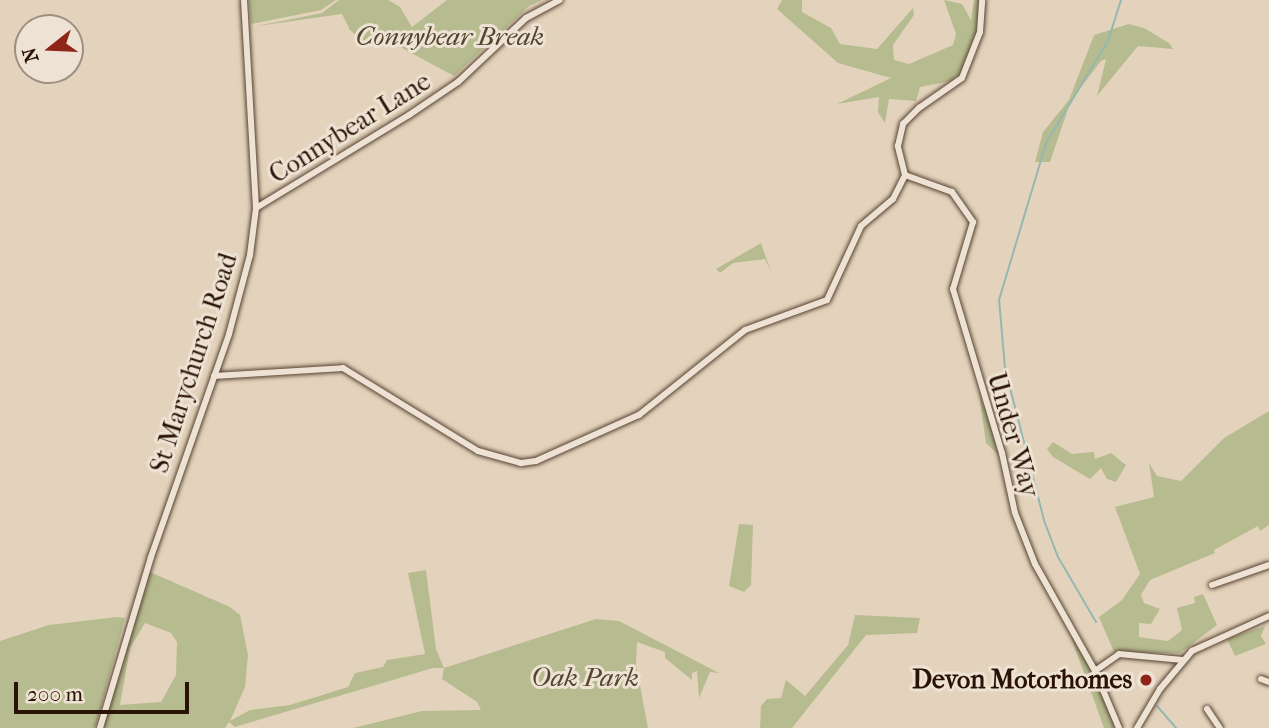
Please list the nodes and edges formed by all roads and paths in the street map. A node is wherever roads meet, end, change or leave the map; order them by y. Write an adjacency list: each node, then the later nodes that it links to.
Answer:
1 (244, 0): 5 (street, St Marychurch Road)
2 (560, 0): 5 (street, Connybear Lane)
3 (982, 0): 4 (street)
4 (905, 175): 6 (street); 11 (street, Under Way)
5 (256, 208): 6 (street, St Marychurch Road)
6 (214, 376): 13 (street, St Marychurch Road)
7 (1269, 565): 8 (street)
8 (1212, 585)
9 (1269, 616): 10 (street)
10 (1183, 660): 11 (street); 15 (street)
11 (1095, 671): 14 (street, Under Way)
12 (1207, 709): 16 (street)
13 (100, 728)
14 (1119, 728)
15 (1137, 728)
16 (1220, 728)

